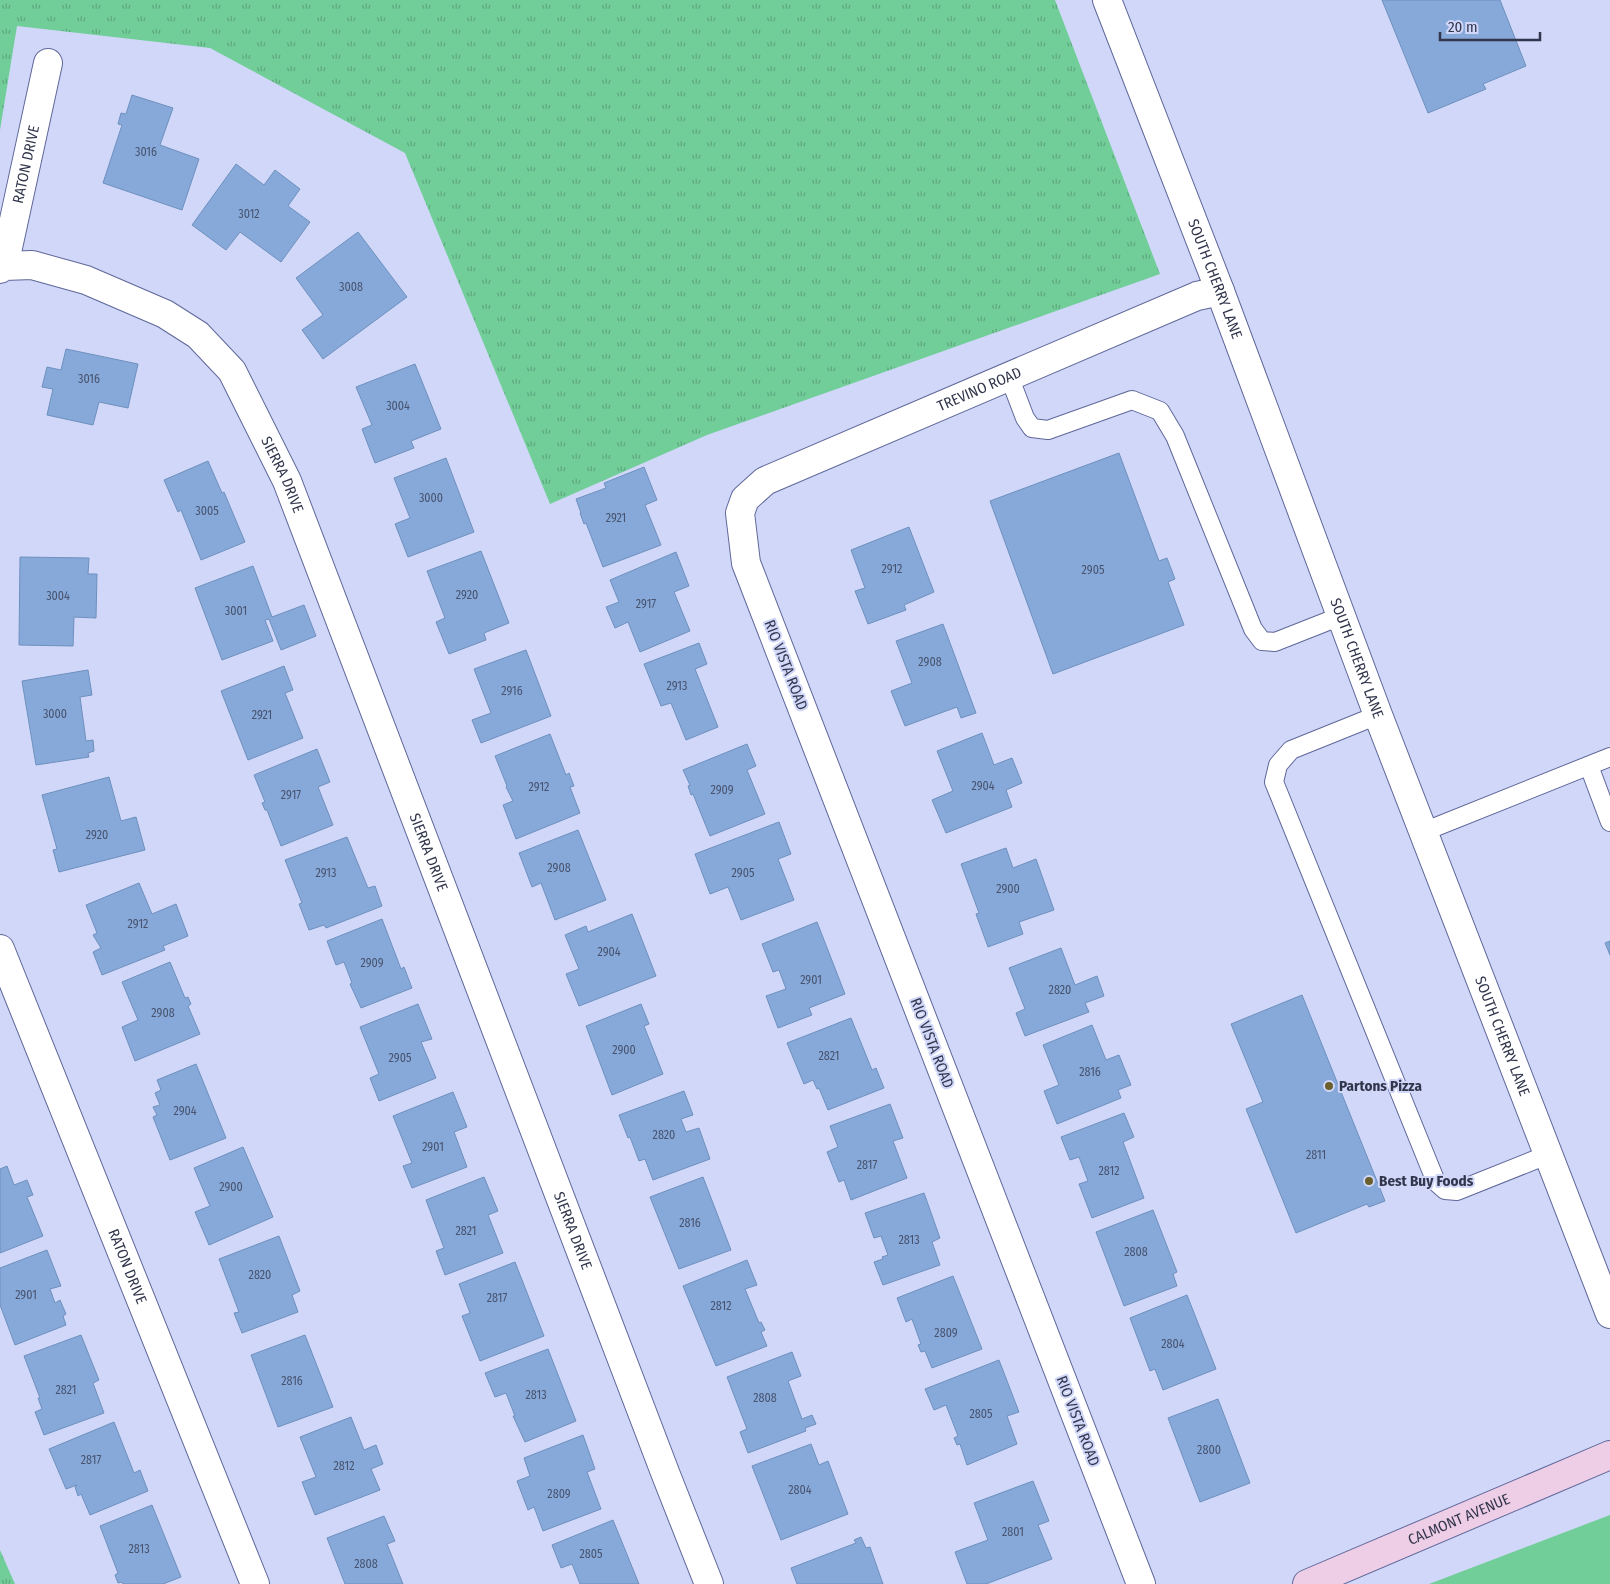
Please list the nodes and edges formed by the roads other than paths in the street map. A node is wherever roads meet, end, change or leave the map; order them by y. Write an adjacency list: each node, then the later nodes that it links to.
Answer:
1 (1107, 0): 4 (street, SOUTH CHERRY LANE)
2 (48, 63): 3 (street, RATON DRIVE)
3 (2, 267): 18 (street, SIERRA DRIVE)
4 (1220, 291): 5 (street, TREVINO ROAD); 7 (street, SOUTH CHERRY LANE)
5 (1009, 376): 6 (street, TREVINO ROAD); 7 (lane)
6 (745, 499): 19 (street, RIO VISTA ROAD)
7 (1341, 616): 8 (street, SOUTH CHERRY LANE)
8 (1378, 715): 12 (street, SOUTH CHERRY LANE); 14 (lane)
9 (1610, 757): 10 (lane)
10 (1589, 766): 11 (lane); 12 (lane)
11 (1610, 822)
12 (1423, 832): 14 (street, SOUTH CHERRY LANE)
13 (0, 949): 17 (street, RATON DRIVE)
14 (1547, 1155): 15 (street, SOUTH CHERRY LANE)
15 (1610, 1314)
16 (1610, 1455): 20 (main road, CALMONT AVENUE)
17 (254, 1584)
18 (709, 1584)
19 (1140, 1584)
20 (1307, 1584)

